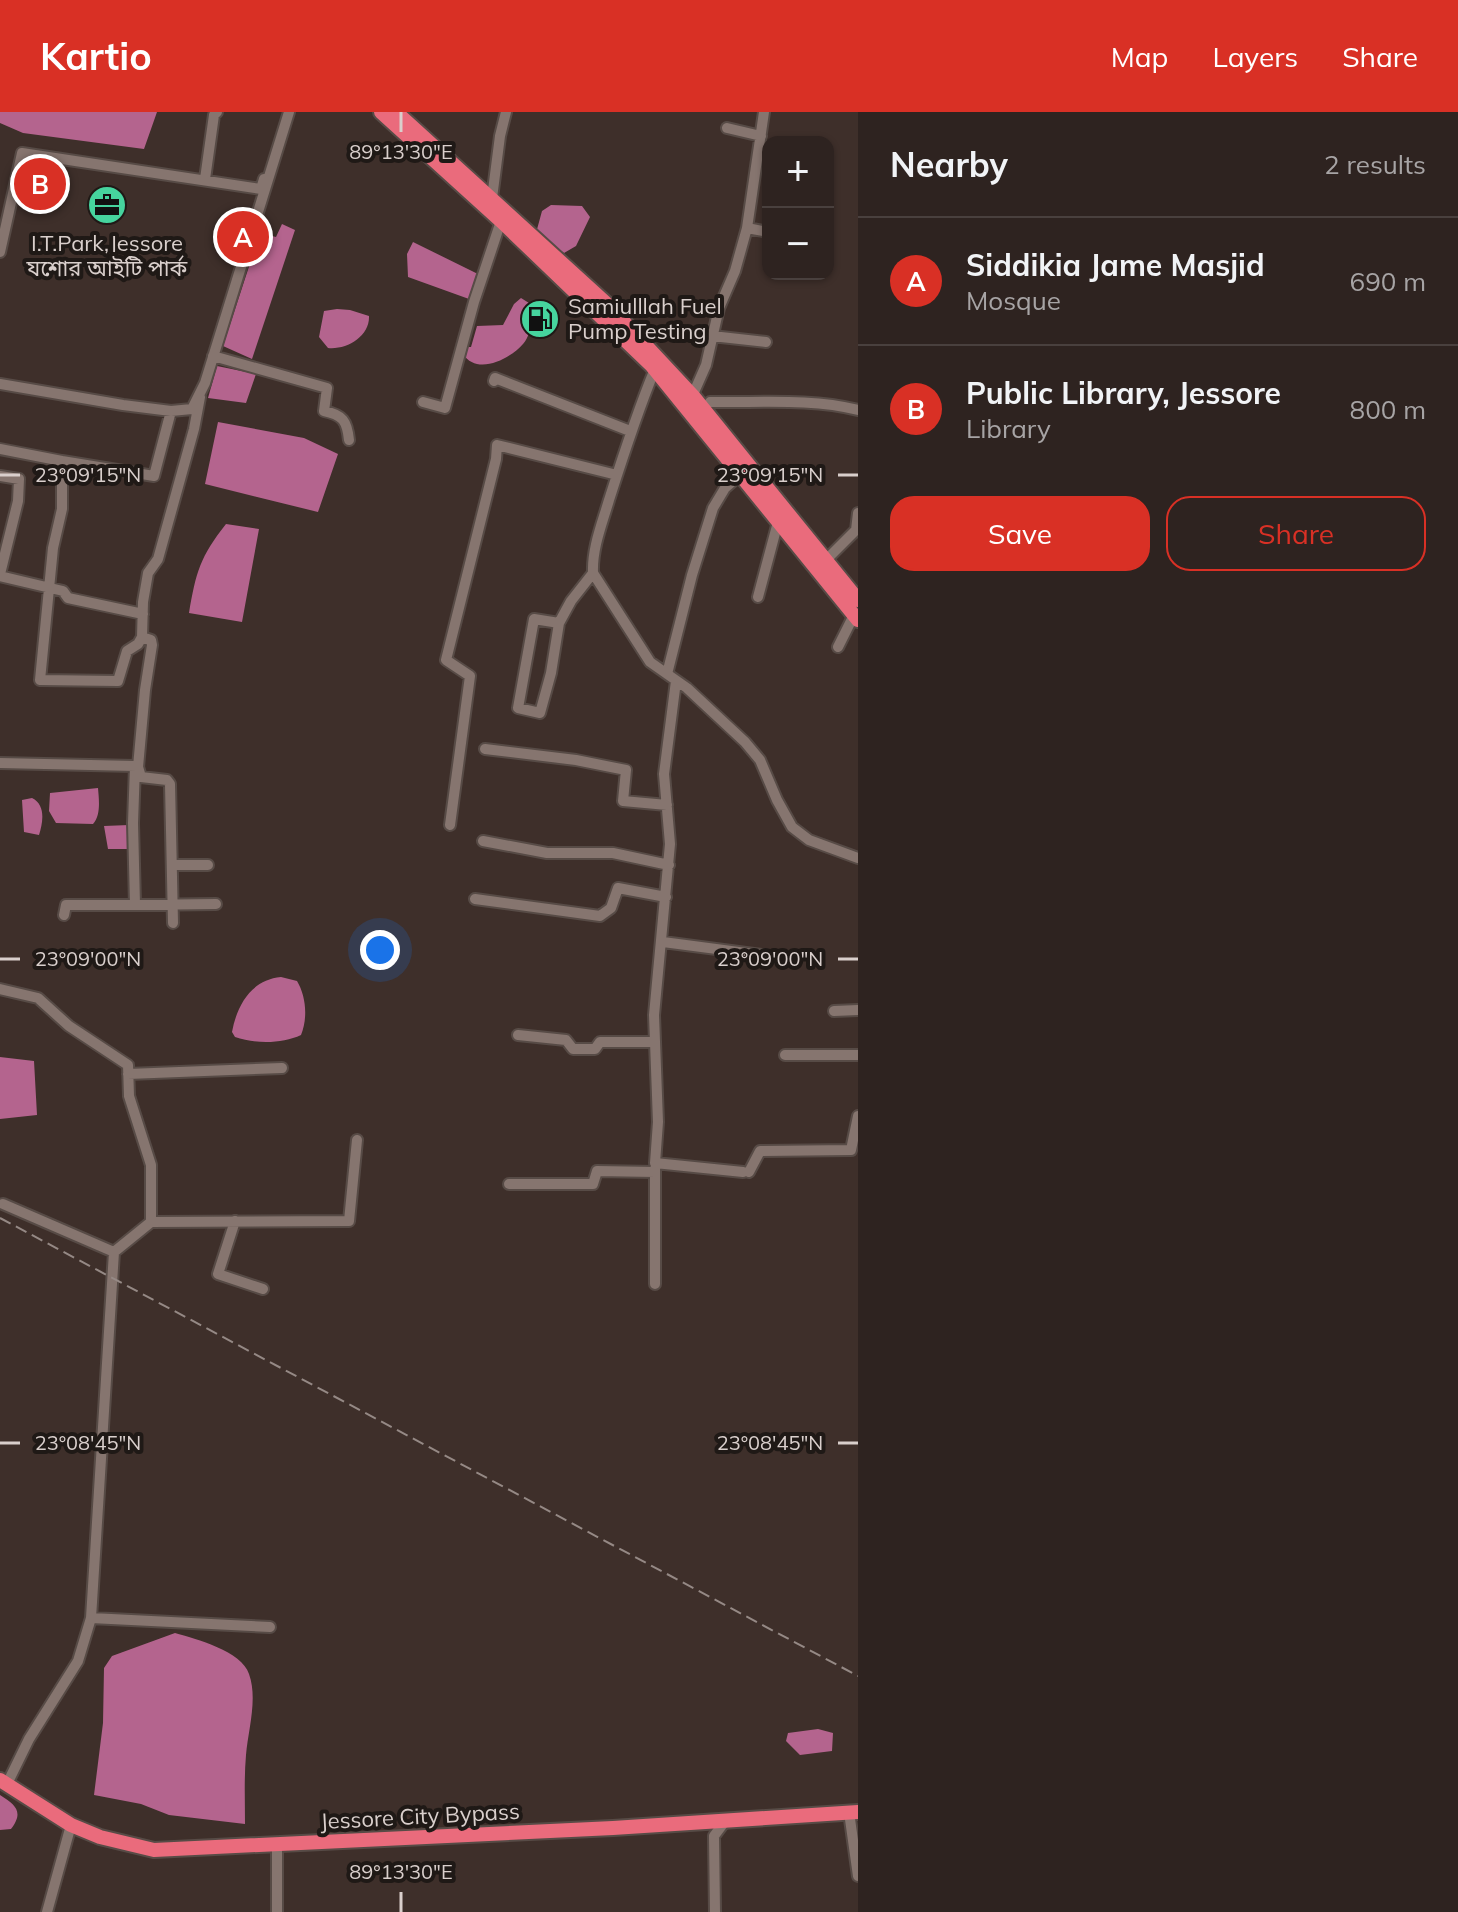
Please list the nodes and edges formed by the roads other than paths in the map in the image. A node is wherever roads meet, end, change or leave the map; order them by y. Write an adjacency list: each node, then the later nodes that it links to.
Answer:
1 (217, 112): 9 (street)
2 (287, 112): 9 (street); 17 (street)
3 (381, 112): 11 (highway)
4 (396, 112): 10 (highway)
5 (506, 112): 10 (street)
6 (764, 112): 8 (street)
7 (727, 128): 8 (street)
8 (761, 136): 12 (street)
9 (205, 179): 14 (street)
10 (492, 198): 23 (highway)
11 (501, 221): 18 (highway); 22 (street)
12 (747, 228): 13 (street); 15 (street)
13 (762, 231)
14 (0, 252)
15 (712, 336): 16 (street); 23 (street)
16 (766, 342)
17 (213, 356): 21 (street); 28 (street)
18 (655, 369): 23 (highway); 27 (street)
19 (494, 381): 27 (street)
20 (0, 384): 26 (street)
21 (200, 397): 26 (street); 43 (street)
22 (423, 402)
23 (689, 402): 32 (highway); 36 (highway)
24 (710, 402): 25 (street)
25 (858, 410)
26 (171, 411): 30 (street)
27 (630, 431): 31 (street)
28 (349, 440)
29 (0, 449): 30 (street)
30 (62, 461): 40 (street)
31 (617, 475): 37 (street); 51 (street)
32 (740, 475): 35 (highway); 47 (street)
33 (0, 476): 38 (street)
34 (858, 513): 36 (street)
35 (778, 522): 41 (street); 42 (highway)
36 (825, 561): 39 (highway)
37 (593, 573): 44 (street); 47 (street)
38 (0, 575): 40 (street)
39 (852, 586): 42 (highway)
40 (49, 587): 43 (street); 45 (street)
41 (758, 597)
42 (857, 612): 46 (street)
43 (143, 614): 45 (street)
44 (559, 623): 44 (street)
45 (142, 637): 54 (street)
46 (838, 647)
47 (672, 677): 50 (street); 53 (street)
48 (485, 749): 50 (street)
49 (0, 763): 61 (street)
50 (667, 805): 56 (street)
51 (450, 825)
52 (483, 841): 56 (street)
53 (858, 858)
54 (172, 865): 55 (street); 59 (street)
55 (208, 865)
56 (669, 865): 57 (street)
57 (666, 897): 58 (street); 64 (street)
58 (475, 899)
59 (172, 904): 60 (street); 61 (street); 63 (street)
60 (216, 904)
61 (136, 905): 62 (street)
62 (64, 915)
63 (173, 923)
64 (663, 942): 65 (street); 70 (street)
65 (785, 958)
66 (0, 989): 74 (street)
67 (858, 1010): 68 (street)
68 (834, 1011)
69 (518, 1035): 70 (street)
70 (654, 1042): 78 (street)
71 (785, 1055): 72 (street)
72 (858, 1055)
73 (282, 1068): 74 (street)
74 (128, 1074): 82 (street)
75 (858, 1116): 77 (street)
76 (357, 1140): 81 (street)
77 (855, 1150): 78 (street)
78 (655, 1168): 79 (street); 84 (street)
79 (509, 1184)
80 (3, 1204): 83 (street)
81 (235, 1221): 82 (street); 85 (street)
82 (151, 1222): 83 (street)
83 (114, 1252): 86 (street)
84 (655, 1284)
85 (263, 1289)
86 (91, 1618): 87 (street); 88 (street)
87 (270, 1627)
88 (3, 1782): 91 (highway, Jessore City Bypass)
89 (853, 1812): 90 (highway, Jessore City Bypass); 93 (street)
90 (726, 1820): 92 (highway, Jessore City Bypass); 96 (street)
91 (71, 1825): 92 (highway, Jessore City Bypass); 94 (street)
92 (277, 1844): 95 (street)
93 (858, 1876)
94 (47, 1912)
95 (277, 1912)
96 (715, 1912)

